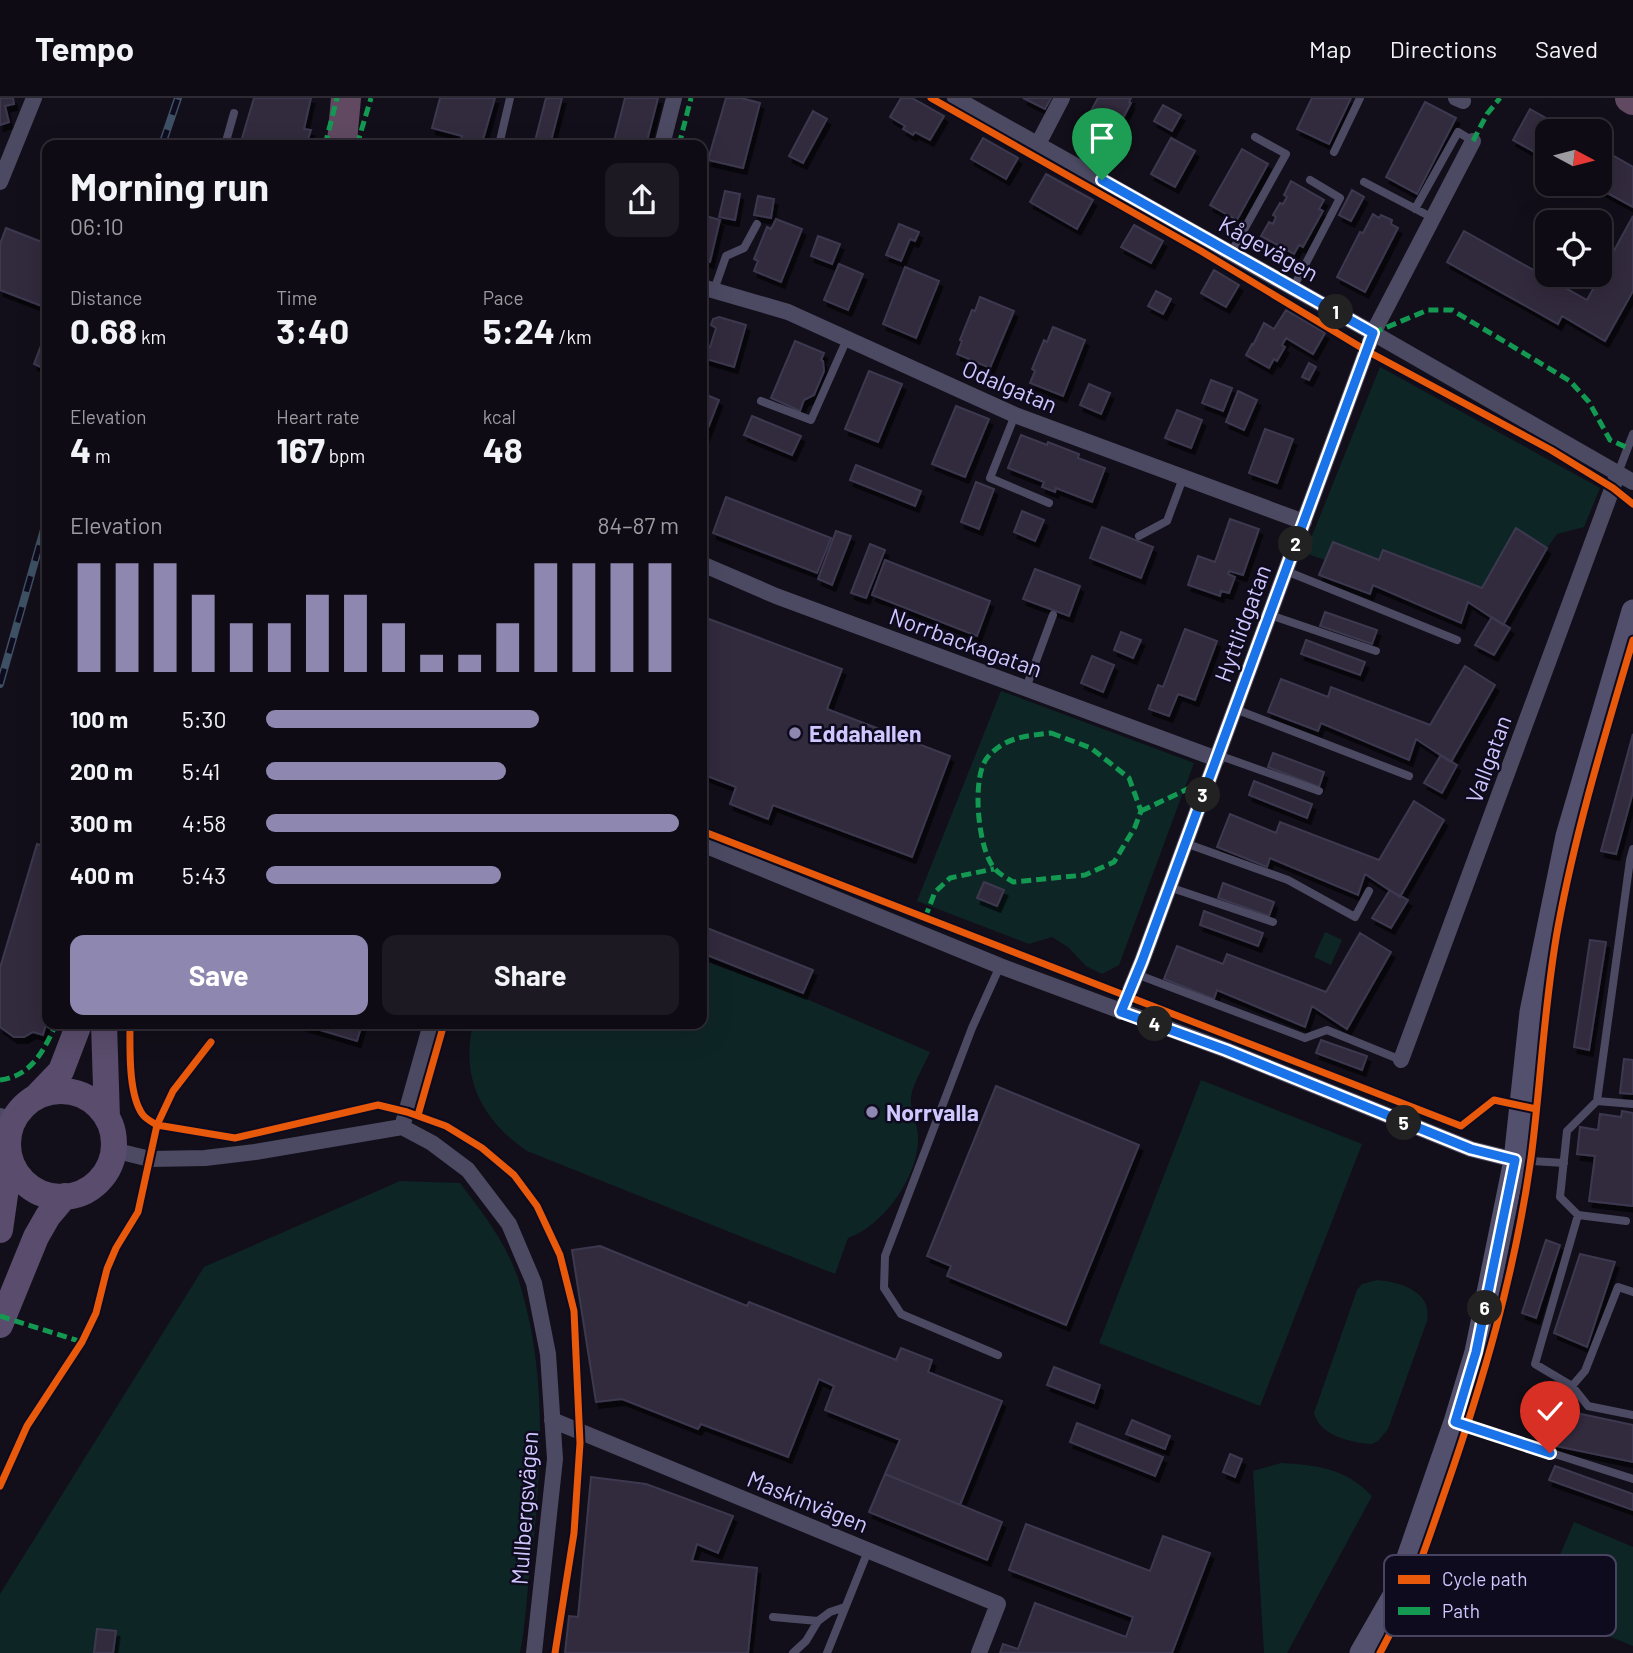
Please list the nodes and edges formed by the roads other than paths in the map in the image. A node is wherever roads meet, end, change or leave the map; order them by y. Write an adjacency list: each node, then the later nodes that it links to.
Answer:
1 (34, 98): 18 (street)
2 (510, 98): 12 (lane)
3 (674, 98): 13 (street)
4 (955, 98): 15 (street, Kågevägen)
5 (1062, 98): 15 (street)
6 (1360, 98): 16 (lane)
7 (354, 99): 11 (highway)
8 (234, 113): 10 (lane)
9 (1255, 137): 23 (lane)
10 (226, 140)
11 (343, 140)
12 (500, 140)
13 (663, 140)
14 (1474, 141): 20 (lane); 21 (street, Hyttlidgatan)
15 (1038, 144): 23 (street, Kågevägen)
16 (1334, 152)
17 (1310, 180): 25 (lane)
18 (0, 182)
19 (1364, 182): 20 (lane)
20 (1415, 209): 21 (lane)
21 (1433, 218): 26 (street, Hyttlidgatan)
22 (757, 224): 24 (lane)
23 (1231, 253): 25 (street, Kågevägen)
24 (708, 288): 27 (street, Odalgatan)
25 (1293, 288): 26 (street, Kågevägen)
26 (1373, 333): 31 (street, Kågevägen); 35 (street, Hyttlidgatan)
27 (847, 339): 28 (lane); 29 (street, Odalgatan)
28 (761, 401)
29 (1015, 415): 32 (street, Odalgatan); 34 (lane)
30 (1633, 434): 31 (lane)
31 (1618, 473): 33 (street, Kågevägen); 61 (street, Vallgatan)
32 (1183, 478): 35 (street, Odalgatan); 36 (lane)
33 (1633, 482)
34 (1049, 503)
35 (1304, 522): 38 (street, Hyttlidgatan)
36 (1139, 536)
37 (707, 566): 44 (street, Norrbackagatan)
38 (1286, 571): 41 (street, Hyttlidgatan); 42 (lane)
39 (1633, 611): 70 (main road)
40 (1053, 615): 44 (lane)
41 (1270, 615): 43 (lane); 45 (street, Hyttlidgatan)
42 (1457, 640)
43 (1376, 652)
44 (1026, 688): 46 (street, Norrbackagatan)
45 (1235, 709): 46 (street, Hyttlidgatan); 47 (lane)
46 (1217, 757): 48 (lane); 49 (street, Hyttlidgatan)
47 (1409, 776)
48 (1319, 791)
49 (1185, 843): 52 (street, Hyttlidgatan); 53 (lane)
50 (707, 846): 55 (street)
51 (1633, 849): 63 (lane)
52 (1169, 887): 54 (lane); 56 (street, Hyttlidgatan)
53 (1369, 891)
54 (1273, 922)
55 (1000, 966): 57 (street); 78 (lane)
56 (1136, 974): 57 (street, Hyttlidgatan); 61 (lane)
57 (1121, 1012): 70 (street)
58 (77, 1029): 62 (main road)
59 (104, 1029): 66 (main road)
60 (430, 1029): 67 (street)
61 (1401, 1060)
62 (36, 1097): 65 (main road); 66 (main road)
63 (1597, 1101): 64 (lane); 71 (lane)
64 (1633, 1104)
65 (7, 1118): 69 (main road)
66 (107, 1118): 68 (main road)
67 (402, 1127): 68 (street); 81 (street, Mullbergsvägen)
68 (113, 1150): 72 (main road)
69 (10, 1160): 72 (main road); 75 (main road)
70 (1515, 1160): 71 (lane); 82 (main road)
71 (1564, 1163): 73 (lane)
72 (65, 1196): 77 (main road)
73 (1578, 1215): 74 (lane); 79 (lane)
74 (1626, 1221)
75 (0, 1230)
76 (1633, 1292): 79 (lane)
77 (0, 1325)
78 (998, 1355)
79 (1572, 1386): 80 (lane)
80 (1633, 1415)
81 (552, 1419): 84 (street, Maskinvägen); 90 (street, Mullbergsvägen)
82 (1455, 1422): 83 (lane); 85 (main road)
83 (1633, 1479)
84 (868, 1550): 86 (lane); 93 (street, Maskinvägen)
85 (1409, 1555)
86 (845, 1606): 89 (lane); 92 (lane)
87 (1384, 1613): 94 (main road)
88 (774, 1617): 89 (lane)
89 (818, 1621): 91 (lane)
90 (534, 1653)
91 (793, 1653)
92 (827, 1653)
93 (978, 1653)
94 (1361, 1653)

